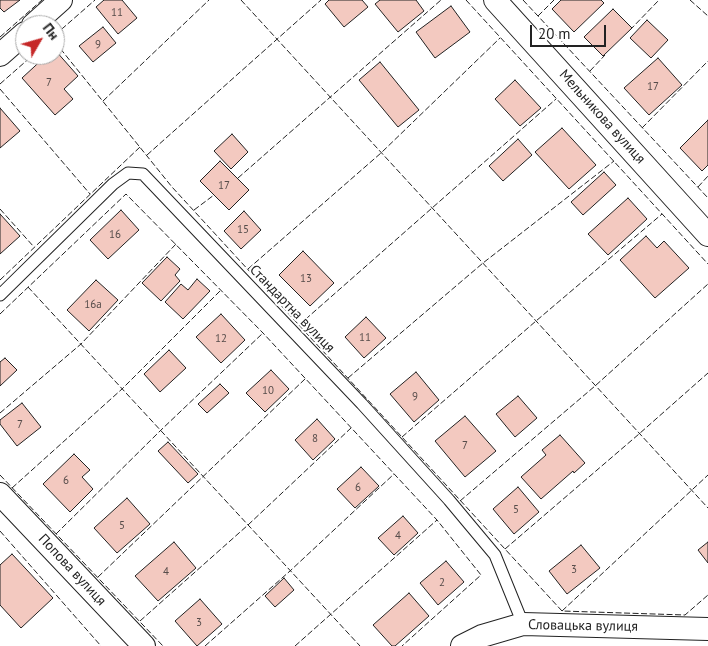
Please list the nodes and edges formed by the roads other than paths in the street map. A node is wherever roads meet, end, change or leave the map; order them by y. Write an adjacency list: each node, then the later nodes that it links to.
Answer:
1 (61, 0): 3 (street)
2 (495, 0): 6 (street, Мельникова вулиця)
3 (45, 15)
4 (15, 42): 5 (street)
5 (0, 55)
6 (708, 235)
7 (0, 295): 9 (lane, Стандартна вулиця)
8 (0, 494): 11 (street, Попова вулиця)
9 (523, 624): 10 (street, Словацька вулиця); 12 (street, Словацька вулиця)
10 (708, 629)
11 (144, 646)
12 (462, 646)

